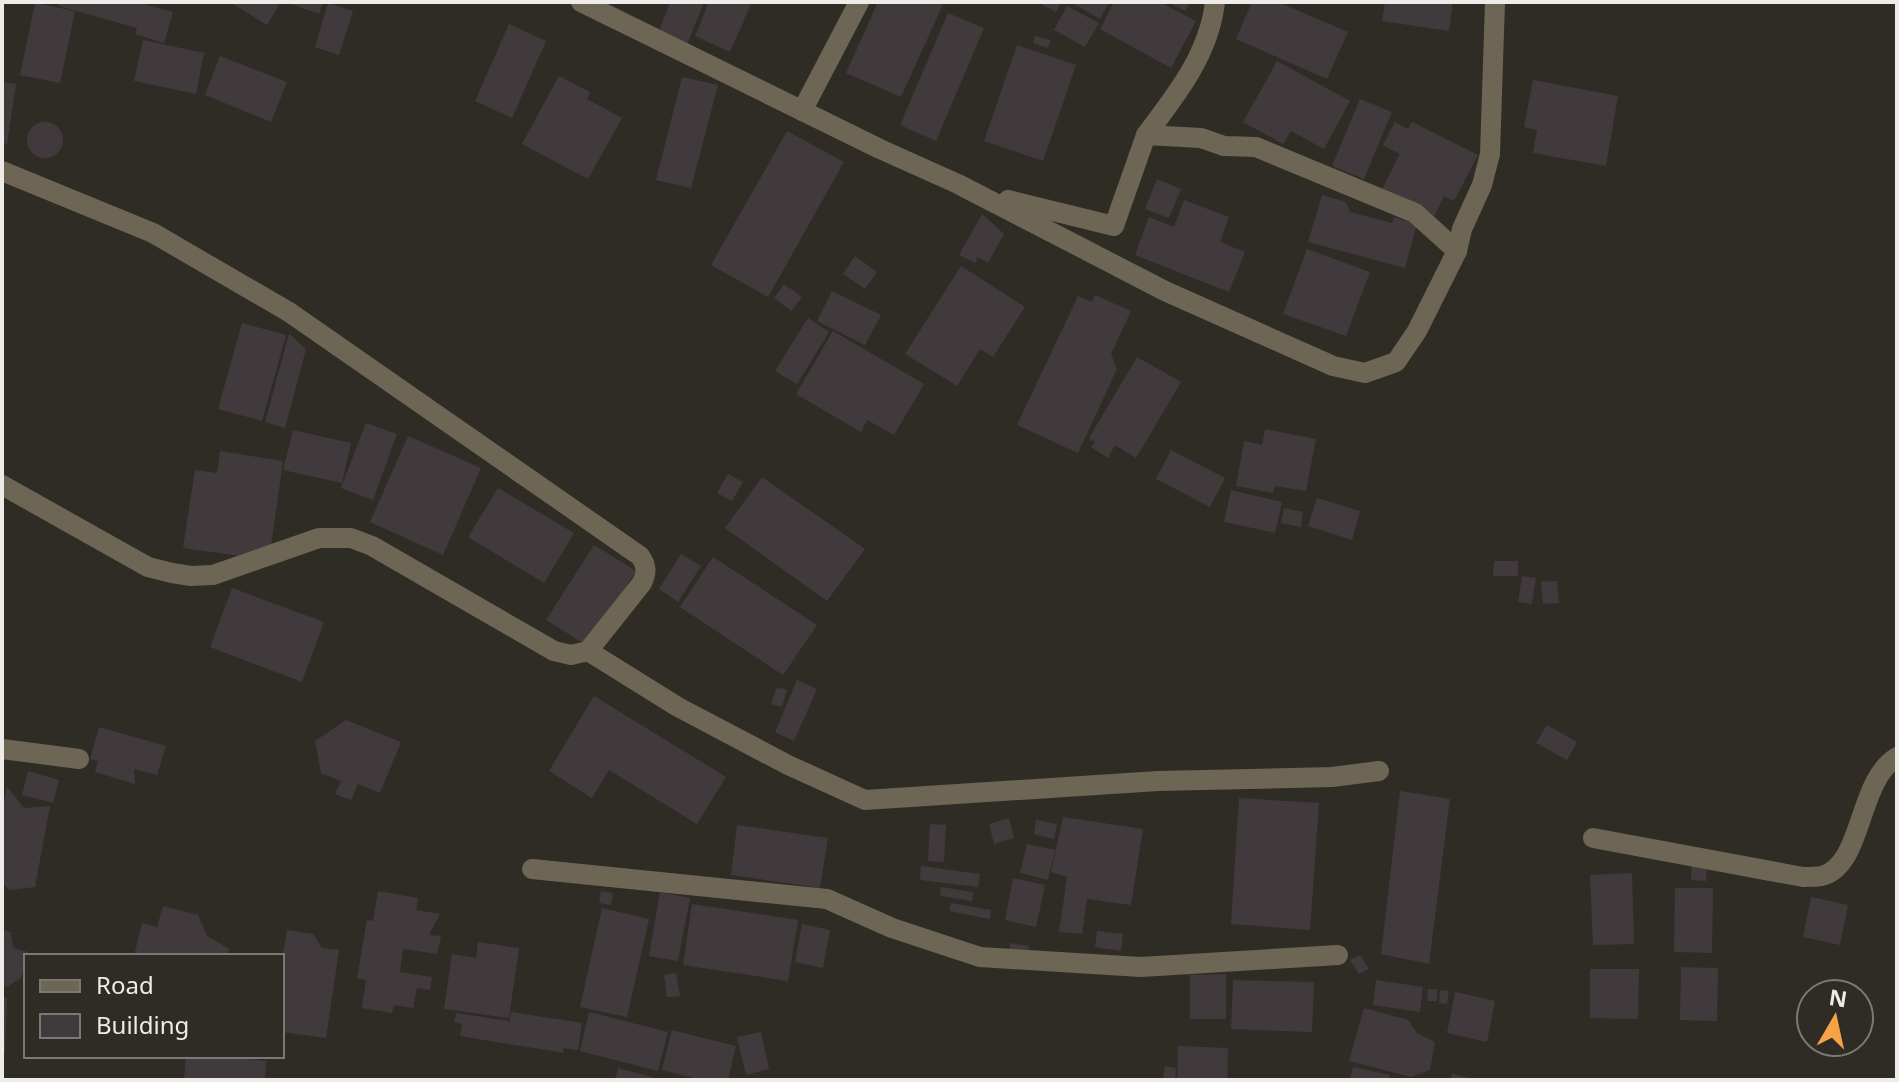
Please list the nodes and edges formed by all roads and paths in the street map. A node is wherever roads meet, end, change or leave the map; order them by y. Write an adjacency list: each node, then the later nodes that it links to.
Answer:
1 (581, 2): 5 (street)
2 (859, 2): 5 (street)
3 (1215, 2): 6 (street)
4 (1495, 2): 9 (street)
5 (802, 111): 8 (street)
6 (1146, 135): 8 (street); 9 (street)
7 (2, 171): 11 (street)
8 (958, 184): 9 (street)
9 (1457, 251)
10 (2, 485): 11 (street)
11 (588, 651): 15 (street)
12 (2, 749): 14 (street)
13 (1897, 757): 16 (street)
14 (79, 759)
15 (1379, 771)
16 (1593, 838)
17 (532, 869): 18 (street)
18 (1338, 955)

